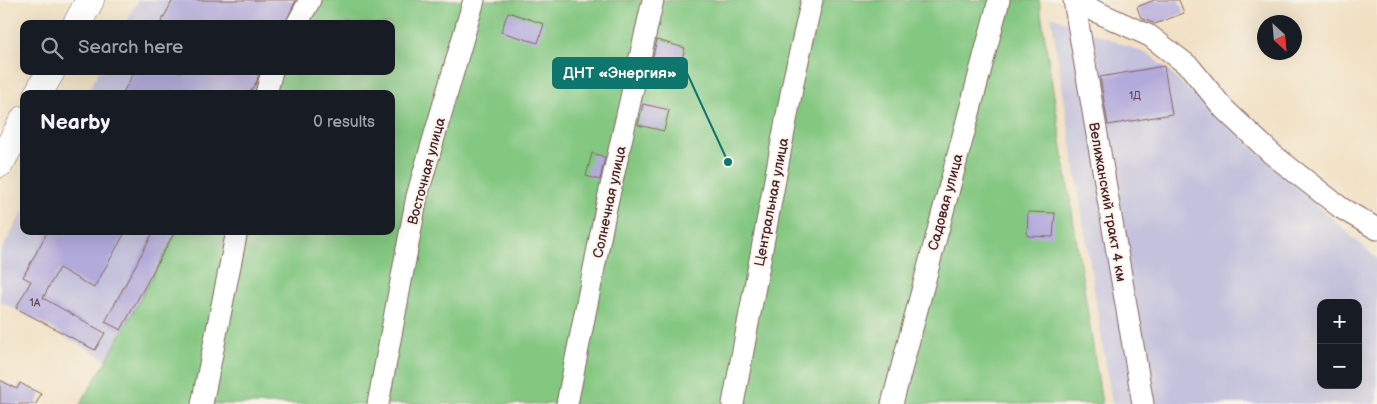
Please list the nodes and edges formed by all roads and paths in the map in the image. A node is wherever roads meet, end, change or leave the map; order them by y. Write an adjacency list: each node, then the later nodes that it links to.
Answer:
1 (90, 0): 8 (main road)
2 (310, 0): 9 (street)
3 (474, 0): 19 (street, Восточная улица)
4 (653, 0): 20 (street, Солнечная улица)
5 (812, 0): 21 (street, Центральная улица)
6 (998, 0): 22 (street, Садовая улица)
7 (1075, 1): 16 (street); 23 (street, Велижанский тракт 4 км)
8 (79, 20)
9 (299, 20)
10 (49, 75): 12 (main road)
11 (271, 75): 13 (street)
12 (40, 90)
13 (267, 90)
14 (20, 127): 15 (main road)
15 (0, 162)
16 (1377, 229)
17 (237, 235): 18 (street)
18 (202, 404)
19 (378, 404)
20 (567, 404)
21 (733, 404)
22 (892, 404)
23 (1142, 404)

